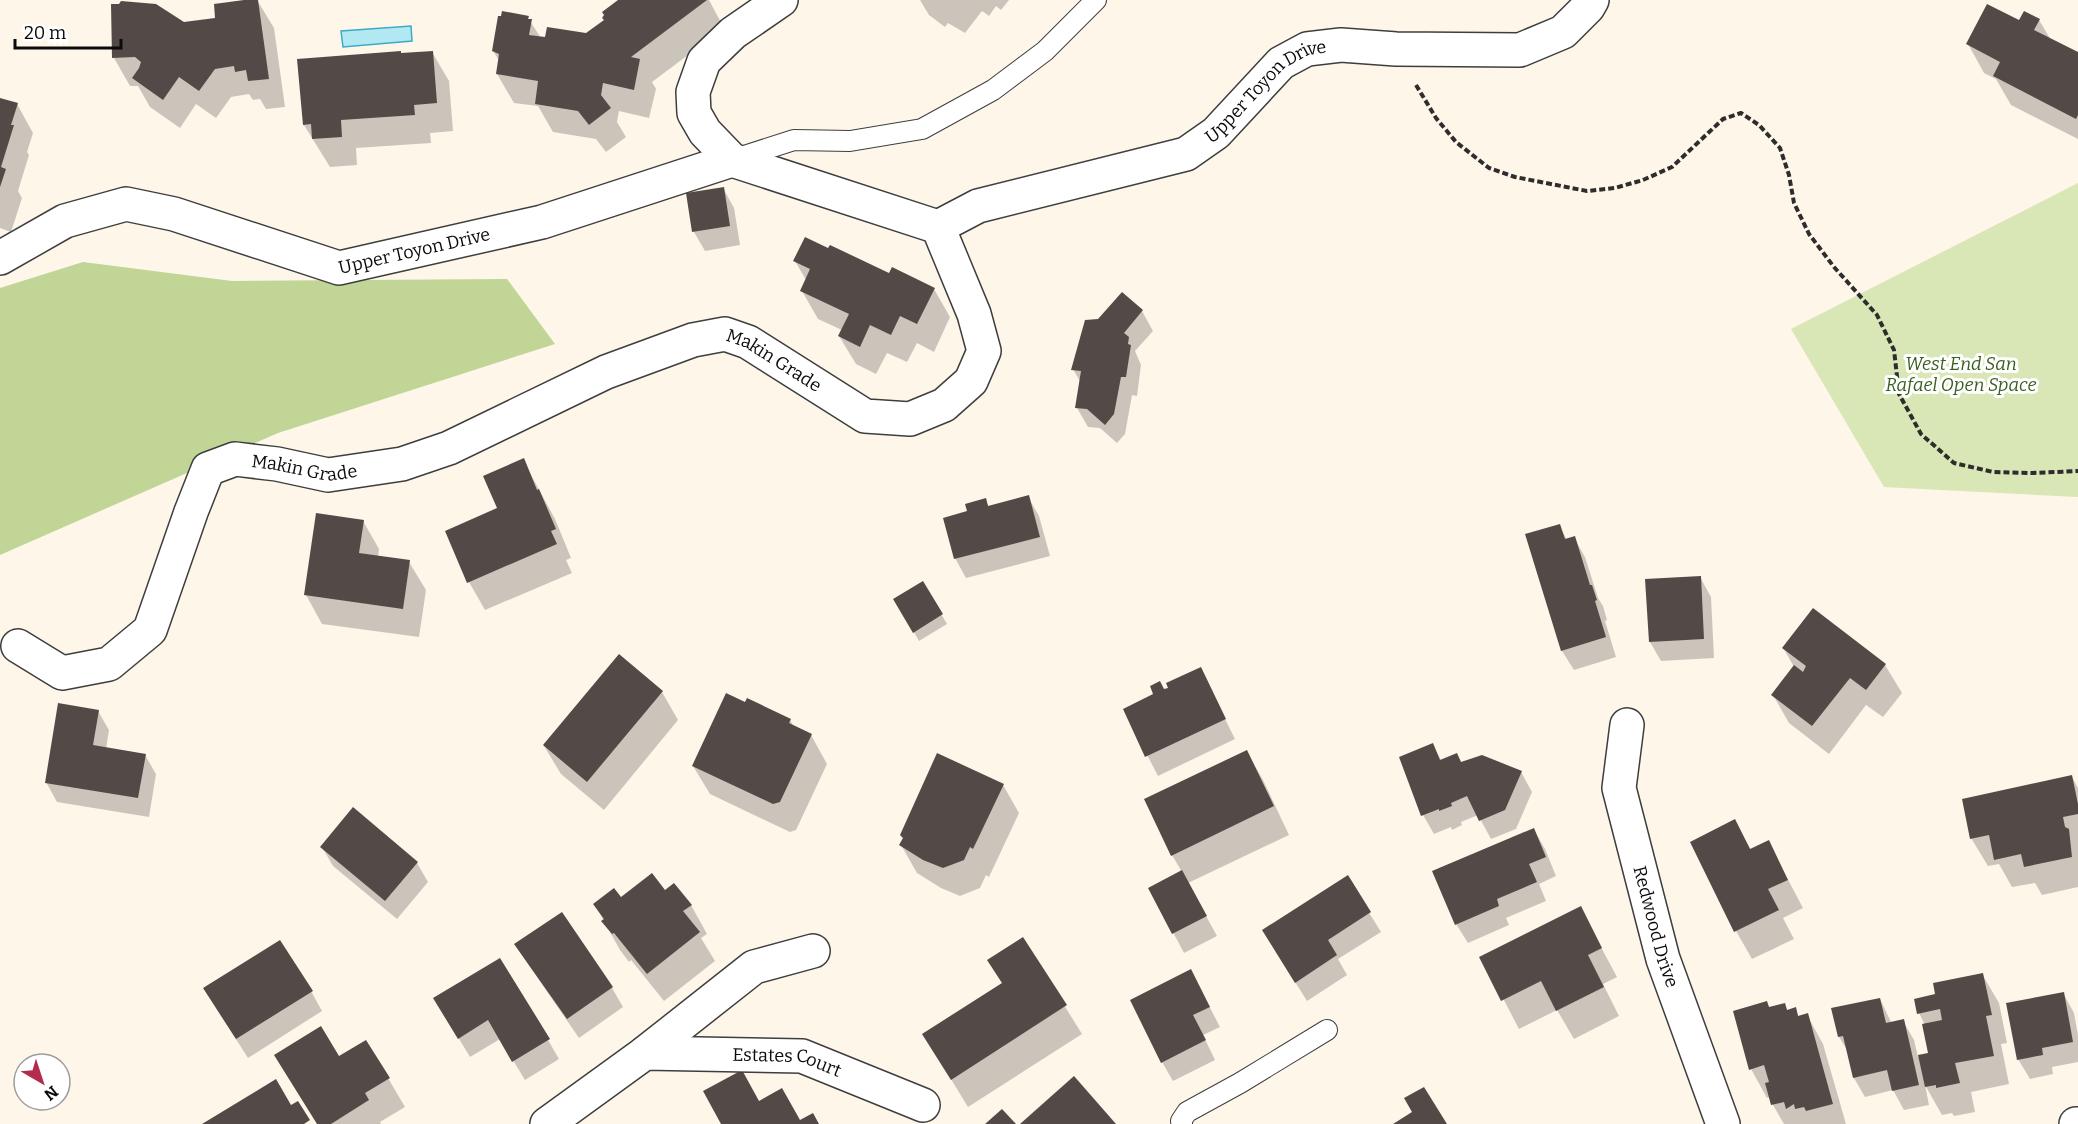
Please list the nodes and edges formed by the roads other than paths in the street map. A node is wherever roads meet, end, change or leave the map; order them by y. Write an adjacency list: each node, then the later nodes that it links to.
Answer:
1 (781, 0): 4 (street)
2 (1096, 0): 4 (lane)
3 (1592, 0): 5 (street, Upper Toyon Drive)
4 (732, 160): 5 (street); 6 (street, Upper Toyon Drive)
5 (938, 227): 7 (street, Makin Grade)
6 (0, 258)
7 (18, 646)
8 (1627, 725): 15 (street, Redwood Drive)
9 (813, 951): 11 (street)
10 (1327, 1030): 14 (lane)
11 (645, 1053): 12 (street, Estates Court); 13 (street)
12 (923, 1105)
13 (547, 1124)
14 (1182, 1124)
15 (1723, 1124)

